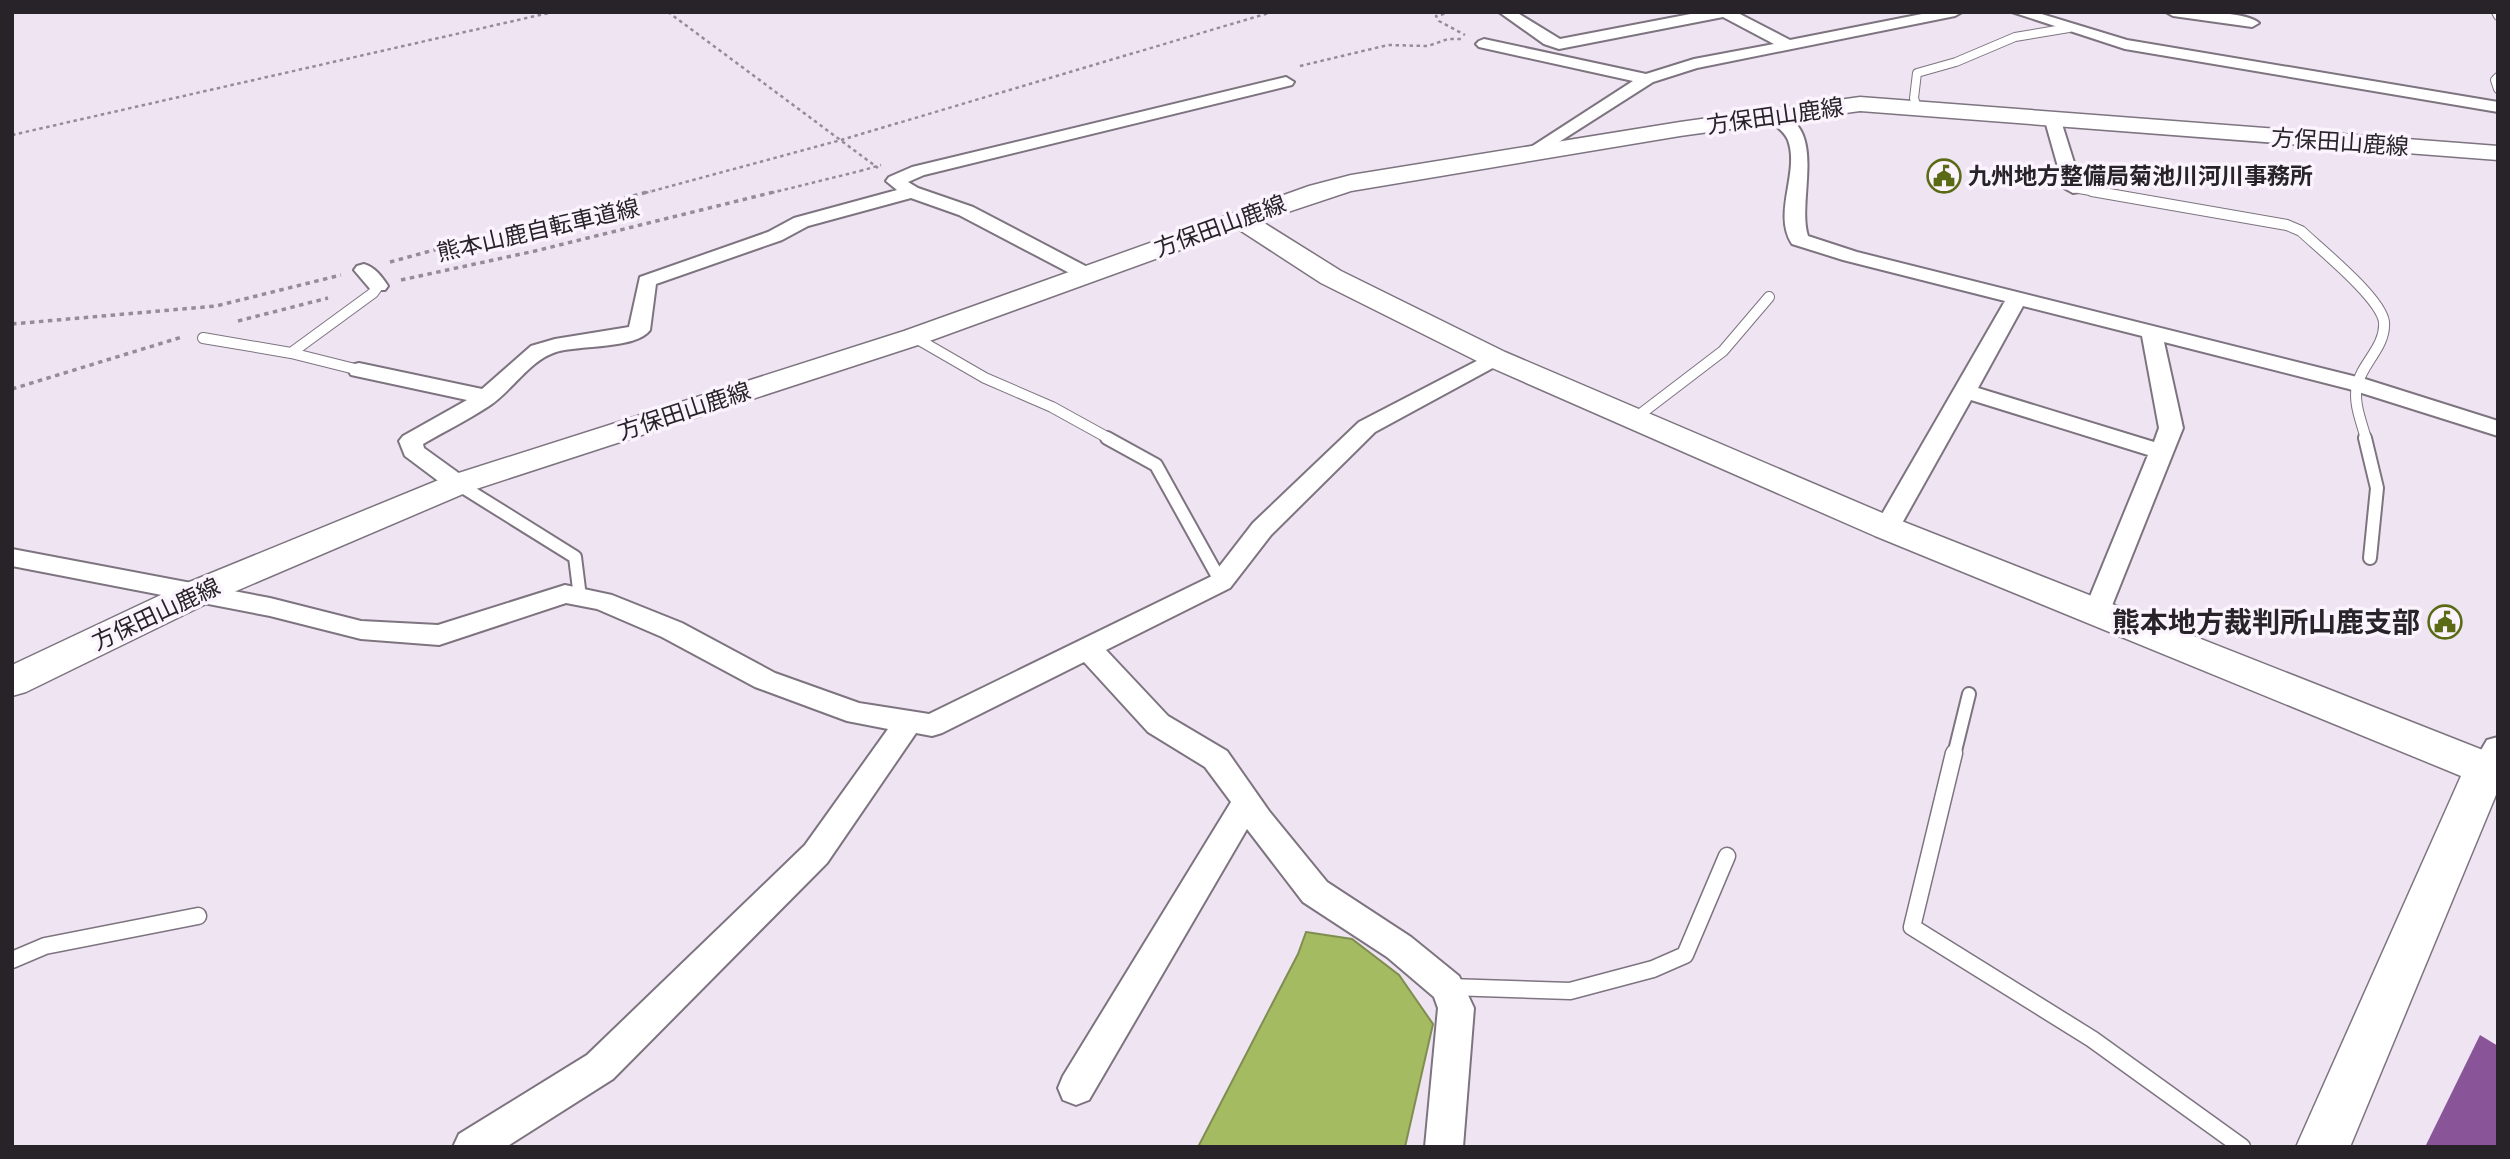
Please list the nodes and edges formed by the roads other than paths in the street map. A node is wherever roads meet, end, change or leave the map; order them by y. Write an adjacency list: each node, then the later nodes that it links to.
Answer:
1 (1506, 12): 2 (street)
2 (1725, 12): 9 (street)
3 (1955, 12): 9 (street)
4 (2018, 12): 7 (street)
5 (2173, 12): 6 (street)
6 (2252, 23)
7 (2068, 28): 14 (street); 15 (lane)
8 (1479, 42): 11 (street)
9 (1788, 46): 11 (street)
10 (2498, 78): 13 (lane)
11 (1647, 79): 18 (street)
12 (1286, 82): 20 (street)
13 (2498, 89)
14 (2498, 107)
15 (1917, 108): 16 (main road, 方保田山鹿線); 17 (main road, 方保田山鹿線)
16 (1774, 116): 18 (main road, 方保田山鹿線); 27 (street)
17 (2053, 121): 19 (main road, 方保田山鹿線); 21 (street)
18 (1537, 151): 22 (main road, 方保田山鹿線)
19 (2498, 153)
20 (903, 187): 24 (street); 36 (street)
21 (2073, 188): 34 (lane)
22 (1240, 219): 24 (main road, 方保田山鹿線); 32 (main road)
23 (364, 270): 25 (street)
24 (1088, 275): 29 (main road, 方保田山鹿線)
25 (378, 286): 31 (lane)
26 (1769, 297): 37 (lane)
27 (2017, 299): 28 (street); 35 (street)
28 (2152, 333): 34 (street); 39 (street)
29 (914, 337): 40 (main road, 方保田山鹿線); 44 (lane)
30 (203, 338): 31 (lane)
31 (291, 353): 33 (lane)
32 (1494, 358): 37 (main road); 44 (street)
33 (359, 370): 36 (street)
34 (2357, 384): 38 (street); 43 (lane)
35 (1965, 391): 39 (street); 41 (street)
36 (486, 397): 40 (street)
37 (1634, 419): 41 (main road)
38 (2498, 429)
39 (2160, 451): 47 (street)
40 (458, 484): 45 (main road, 方保田山鹿線); 46 (lane)
41 (1887, 528): 47 (main road)
42 (12, 558): 45 (street)
43 (2370, 558)
44 (1221, 582): 48 (street)
45 (195, 594): 46 (street); 49 (main road, 方保田山鹿線)
46 (580, 597): 51 (street)
47 (2097, 611): 52 (main road)
48 (1088, 649): 51 (street); 53 (street)
49 (12, 682)
50 (1969, 694): 61 (lane)
51 (909, 721): 59 (street)
52 (2493, 764): 62 (main road)
53 (1247, 802): 57 (street); 58 (street)
54 (1727, 856): 57 (lane)
55 (198, 916): 56 (lane)
56 (12, 960)
57 (1447, 987): 60 (street)
58 (1076, 1088)
59 (472, 1147)
60 (1444, 1147)
61 (2242, 1147)
62 (2323, 1147)

